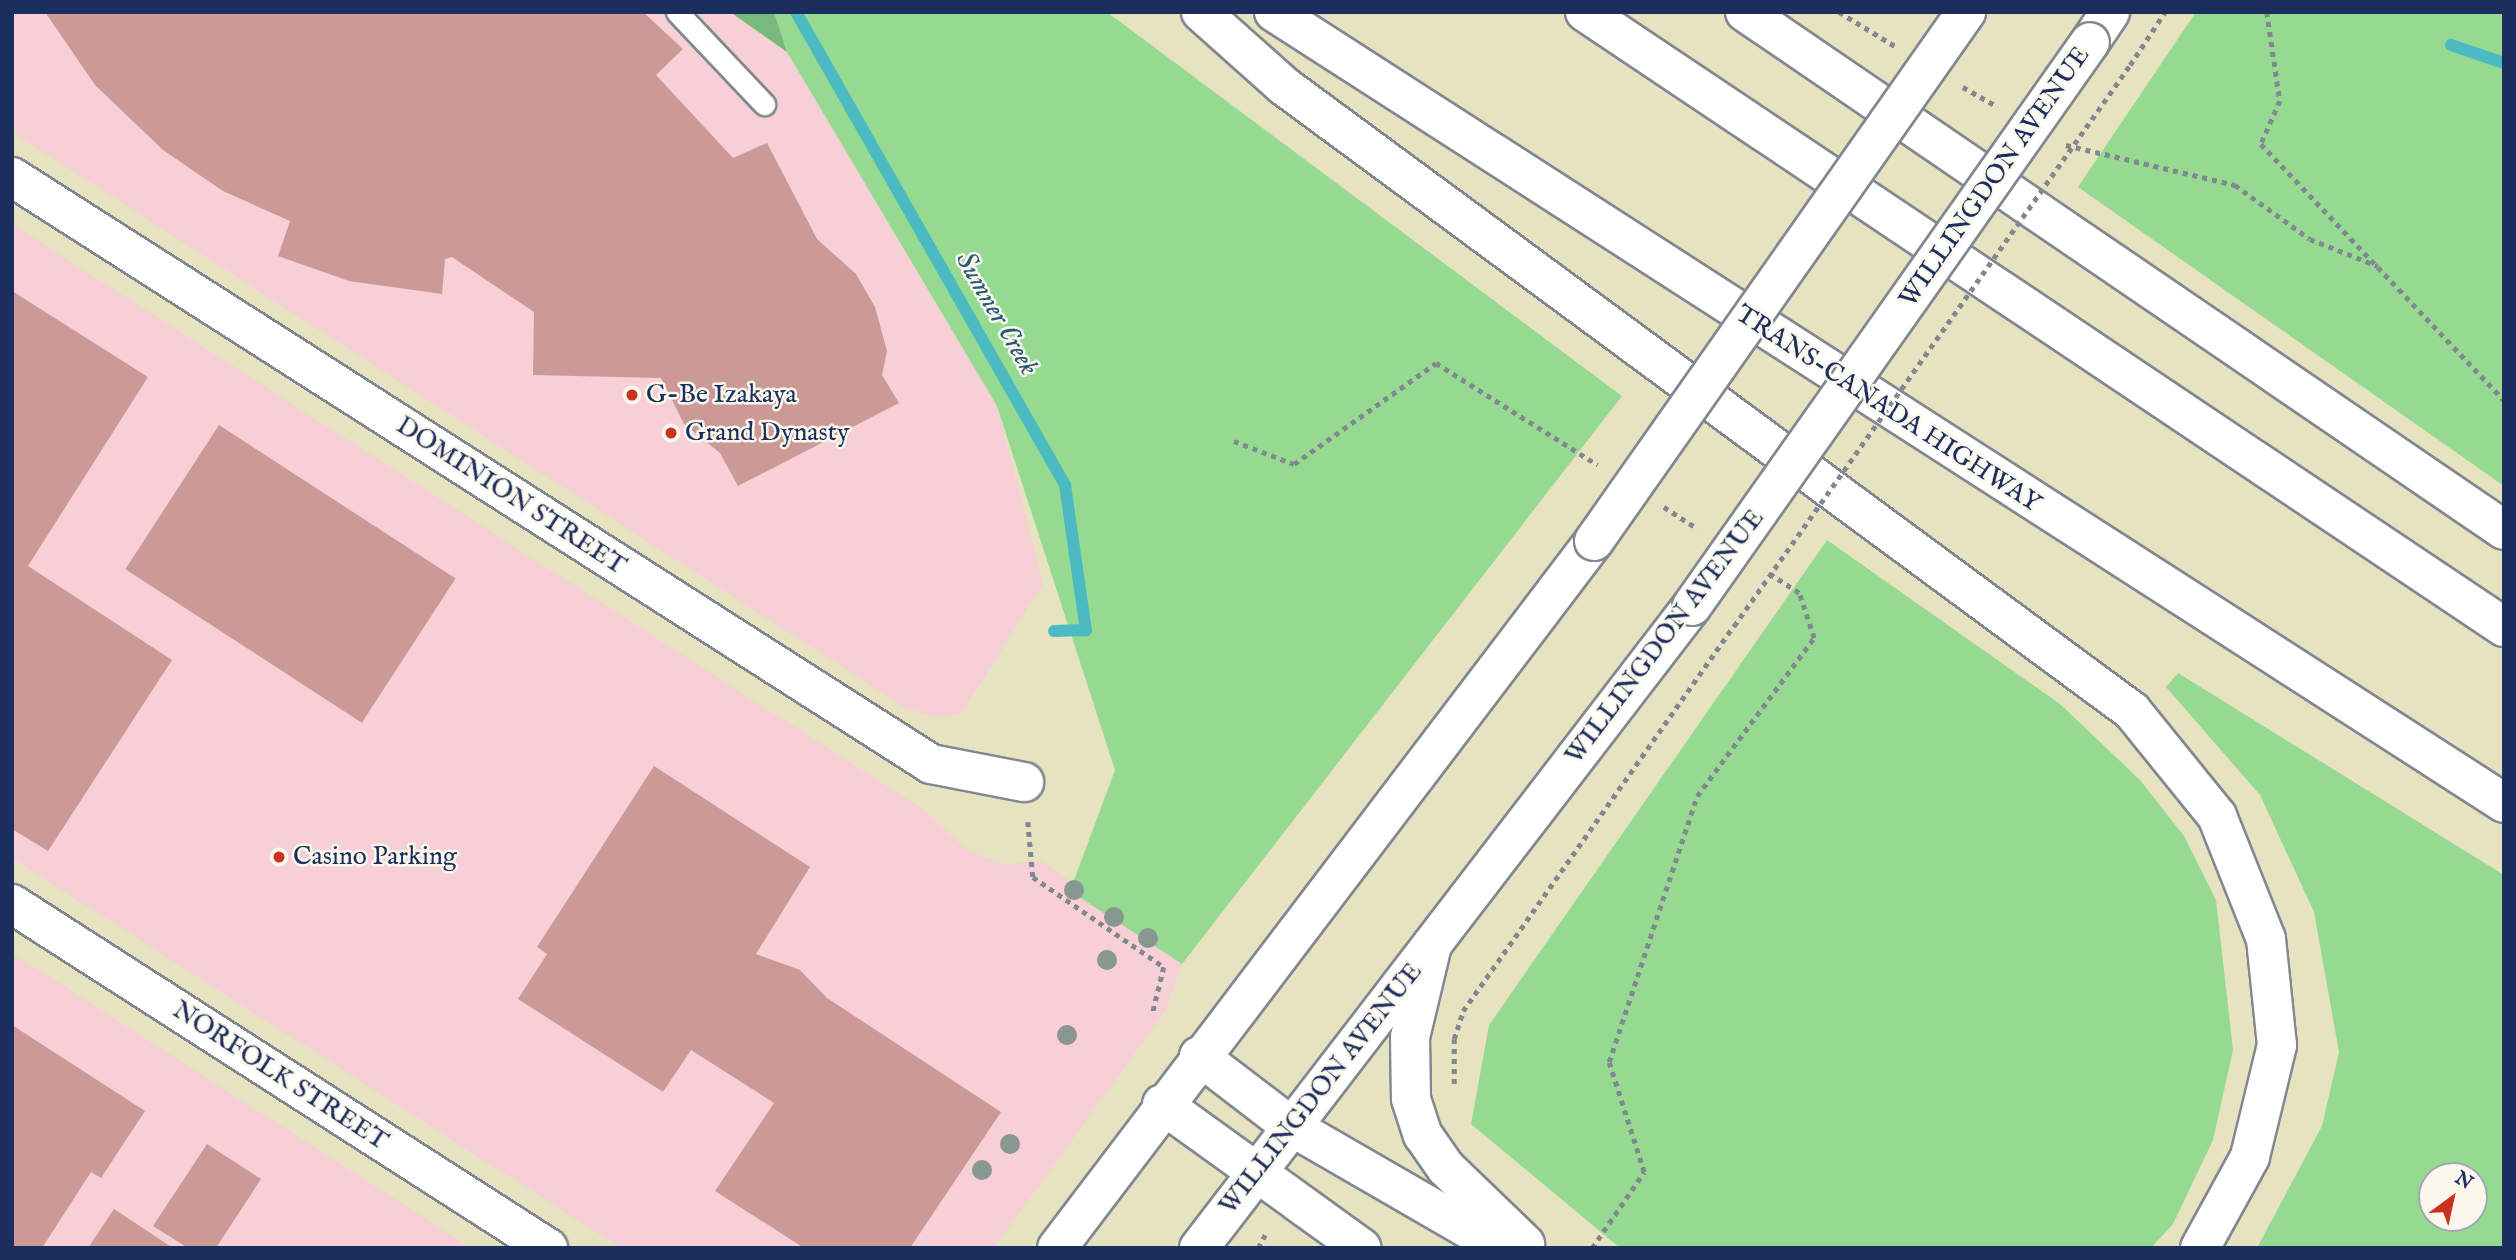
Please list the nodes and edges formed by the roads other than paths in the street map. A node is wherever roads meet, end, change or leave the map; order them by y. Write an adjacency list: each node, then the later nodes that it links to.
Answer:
1 (677, 12): 8 (lane)
2 (1202, 12): 26 (main road)
3 (1274, 12): 13 (main road, TRANS-CANADA HIGHWAY)
4 (1585, 12): 11 (main road)
5 (1745, 12): 10 (main road)
6 (1966, 12): 16 (main road, bridge)
7 (2100, 27): 15 (main road, WILLINGDON AVENUE, bridge)
8 (764, 104)
9 (12, 177): 12 (main road, DOMINION STREET)
10 (2504, 530)
11 (2504, 627)
12 (1024, 782)
13 (2504, 803)
14 (12, 904): 20 (main road, NORFOLK STREET)
15 (1432, 945): 18 (main road, WILLINGDON AVENUE); 25 (main road)
16 (1199, 1056): 17 (main road); 18 (main road)
17 (1162, 1104): 19 (main road); 21 (main road)
18 (1292, 1126): 19 (main road, WILLINGDON AVENUE); 24 (main road)
19 (1256, 1172): 22 (main road, WILLINGDON AVENUE); 23 (main road)
20 (548, 1248)
21 (1057, 1248)
22 (1199, 1248)
23 (1362, 1248)
24 (1502, 1248)
25 (1529, 1248)
26 (2200, 1248)

